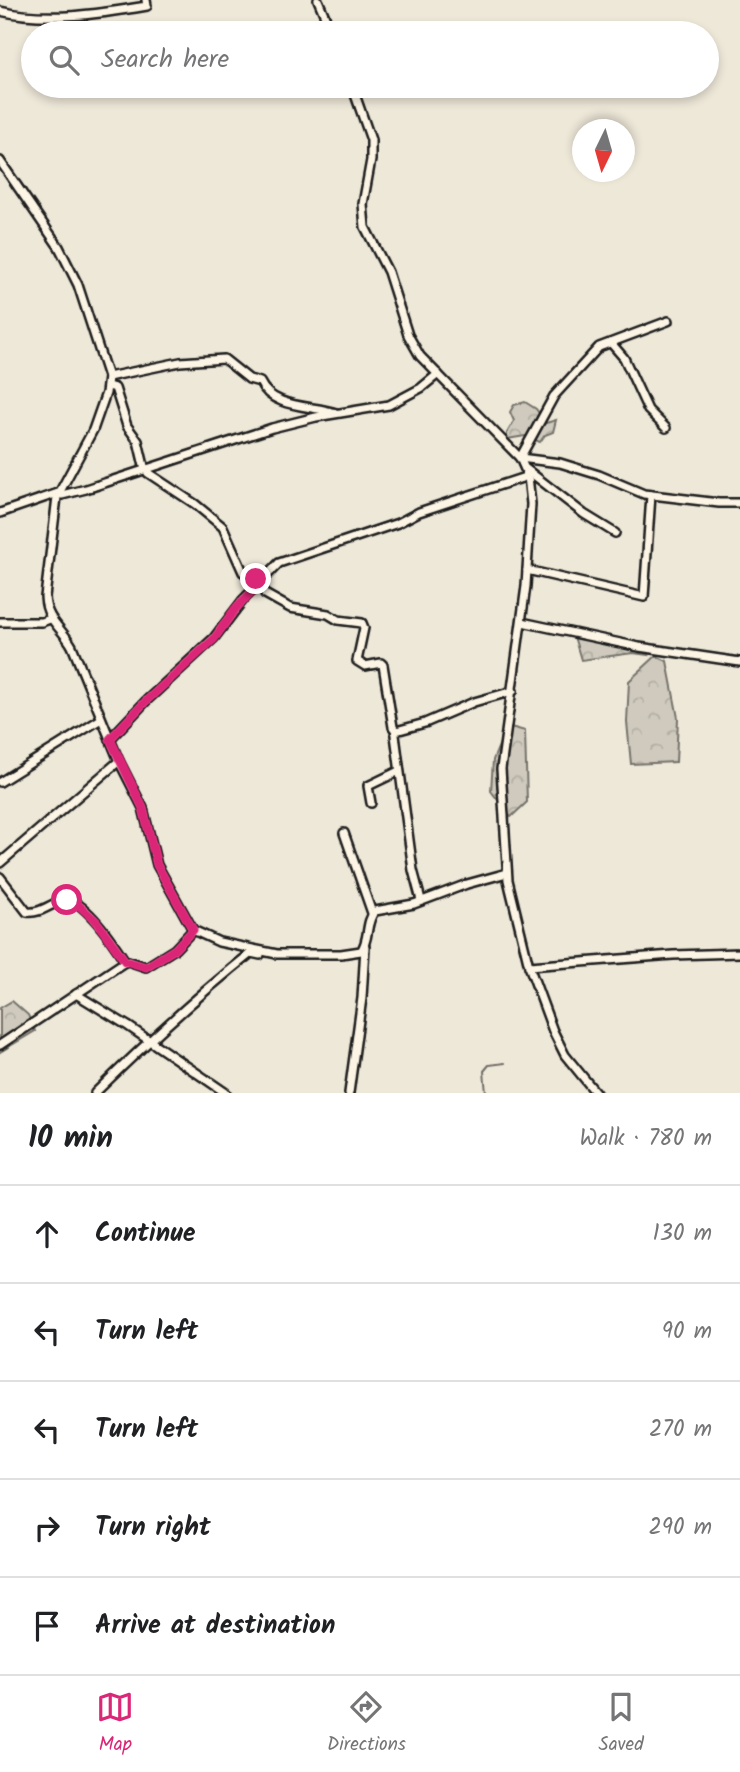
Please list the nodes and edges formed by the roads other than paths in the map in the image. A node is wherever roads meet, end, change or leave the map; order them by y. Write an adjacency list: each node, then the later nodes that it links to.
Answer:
1 (146, 0): 3 (street)
2 (318, 0): 4 (street)
3 (0, 11)
4 (327, 21)
5 (356, 98): 9 (street)
6 (0, 162): 10 (street)
7 (668, 321): 8 (street)
8 (611, 343): 12 (street); 13 (street)
9 (438, 374): 11 (street); 13 (street)
10 (108, 382): 11 (street); 14 (street); 16 (street)
11 (339, 414): 14 (street)
12 (666, 428)
13 (520, 458): 15 (street); 17 (street)
14 (146, 470): 16 (street); 22 (street)
15 (527, 472): 20 (street); 21 (street); 22 (street)
16 (58, 493): 19 (street); 23 (street)
17 (651, 495): 18 (street); 21 (street)
18 (740, 503)
19 (0, 513)
20 (615, 533)
21 (527, 570): 25 (street)
22 (261, 583): 29 (street); 30 (street)
23 (50, 619): 24 (street); 28 (street)
24 (0, 622)
25 (522, 622): 26 (street); 27 (street)
26 (740, 662)
27 (513, 691): 29 (street); 37 (street)
28 (101, 719): 30 (street); 33 (street)
29 (396, 731): 32 (street)
30 (110, 739): 31 (street)
31 (119, 761): 36 (street); 41 (street)
32 (399, 771): 34 (street); 39 (street)
33 (0, 782)
34 (371, 803)
35 (344, 833): 40 (street)
36 (0, 863)
37 (507, 873): 39 (street); 46 (street)
38 (0, 877): 45 (street)
39 (421, 900): 40 (street)
40 (372, 913): 42 (street)
41 (193, 930): 44 (street); 45 (street)
42 (365, 946): 44 (street); 52 (street)
43 (740, 953): 46 (street)
44 (305, 955): 48 (street)
45 (125, 961): 47 (street)
46 (529, 966): 53 (street)
47 (76, 995): 48 (street); 49 (street)
48 (150, 1041): 50 (street); 51 (street)
49 (0, 1045)
50 (95, 1093)
51 (226, 1093)
52 (349, 1093)
53 (596, 1093)

